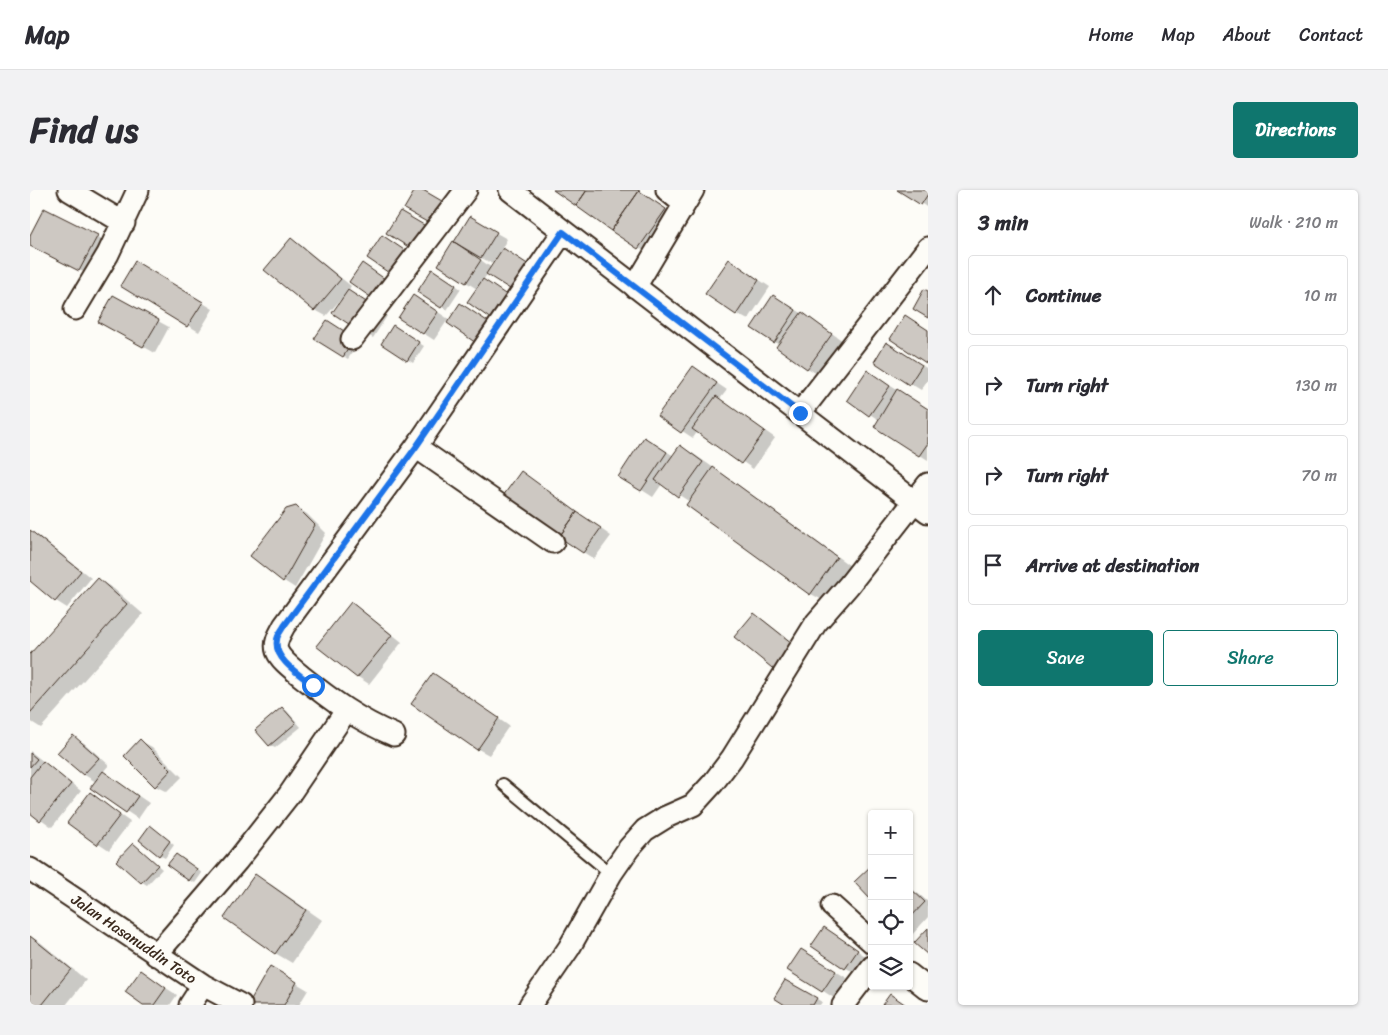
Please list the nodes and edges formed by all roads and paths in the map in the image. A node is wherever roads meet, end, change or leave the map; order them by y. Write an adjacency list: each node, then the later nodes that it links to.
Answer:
1 (69, 190): 7 (street)
2 (138, 190): 7 (street)
3 (466, 190): 12 (street)
4 (510, 190): 8 (street)
5 (667, 190): 6 (street)
6 (688, 197): 10 (street)
7 (124, 223): 11 (street)
8 (563, 232): 10 (street); 14 (street)
9 (928, 248): 13 (street)
10 (635, 286): 13 (street)
11 (75, 309)
12 (352, 339)
13 (800, 413): 16 (street)
14 (416, 447): 17 (street); 18 (street)
15 (928, 484): 16 (street)
16 (921, 507): 22 (street)
17 (553, 542)
18 (346, 711): 19 (street); 25 (street)
19 (394, 735)
20 (503, 784): 22 (lane)
21 (30, 869): 25 (street, Jalan Hasanuddin Toto)
22 (611, 874): 32 (street)
23 (832, 906): 24 (street)
24 (868, 938)
25 (156, 955): 28 (street, Jalan Hasanuddin Toto)
26 (868, 972): 33 (street)
27 (913, 977): 29 (street)
28 (203, 985): 30 (street); 31 (street, Jalan Hasanuddin Toto)
29 (928, 989)
30 (190, 1005)
31 (242, 1005)
32 (530, 1005)
33 (843, 1005)

